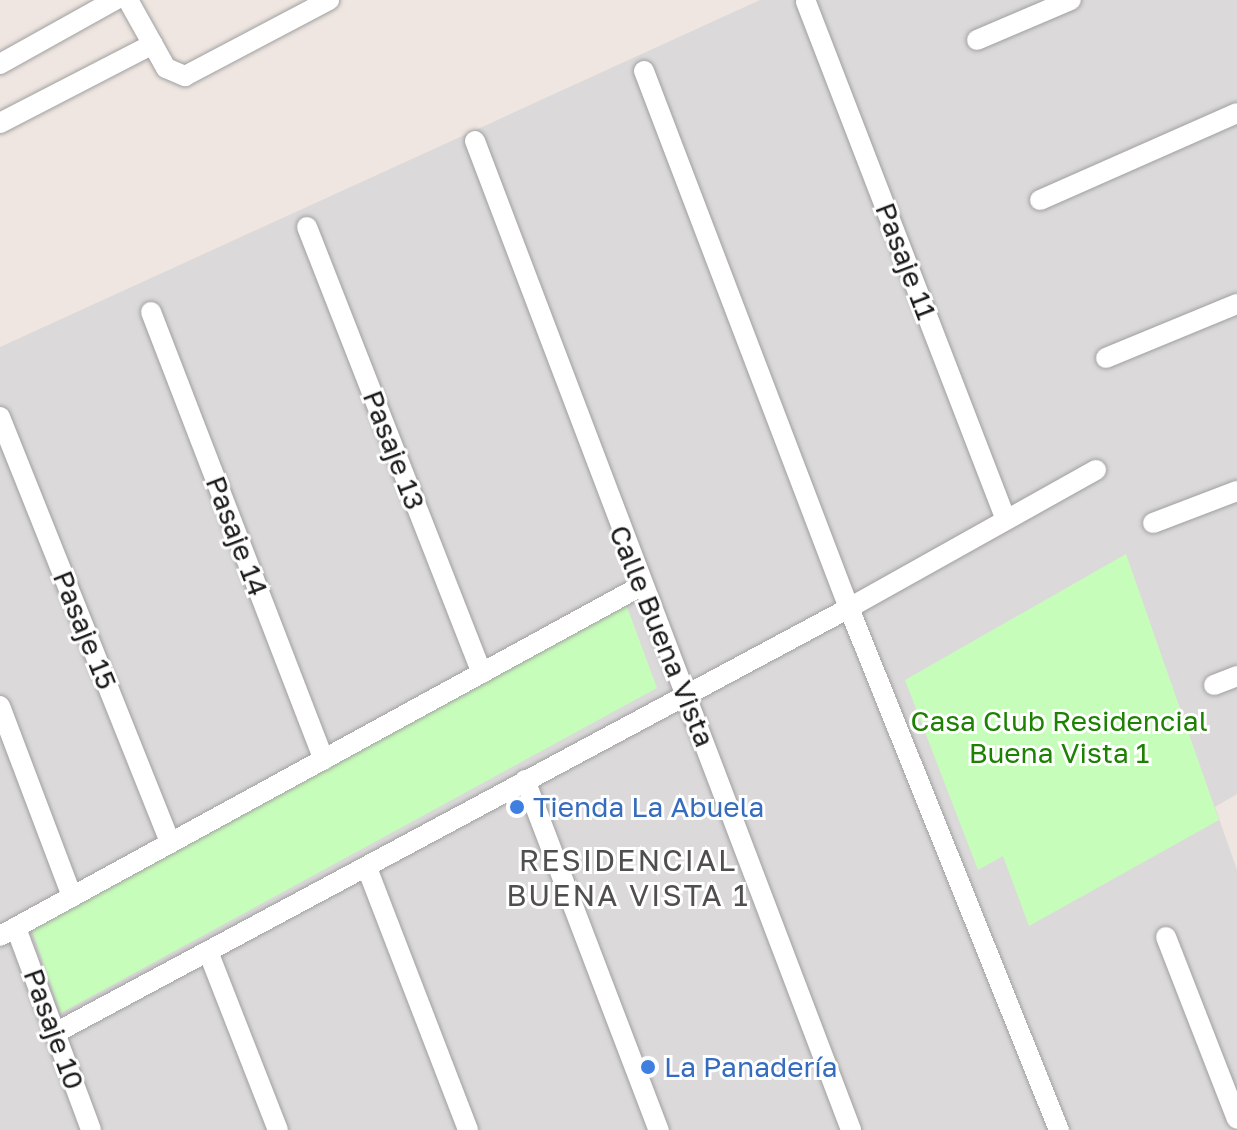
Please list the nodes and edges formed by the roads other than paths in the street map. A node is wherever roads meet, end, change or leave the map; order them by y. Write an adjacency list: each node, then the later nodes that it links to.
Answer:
1 (115, 0): 8 (street)
2 (128, 0): 7 (street)
3 (329, 0): 7 (street)
4 (1071, 0): 6 (street)
5 (806, 2): 21 (street, Pasaje 11)
6 (977, 40)
7 (153, 44): 11 (street)
8 (0, 64)
9 (644, 71): 24 (street)
10 (1237, 113): 13 (street)
11 (0, 123)
12 (475, 141): 23 (street, Calle Buena Vista)
13 (1040, 200)
14 (307, 227): 25 (street, Pasaje 13)
15 (1237, 304): 17 (street)
16 (151, 312): 30 (street, Pasaje 14)
17 (1106, 358)
18 (0, 417): 32 (street, Pasaje 15)
19 (1096, 470): 21 (street)
20 (1237, 491): 22 (street)
21 (1006, 520): 24 (street)
22 (1153, 523)
23 (641, 586): 25 (street); 28 (street, Calle Buena Vista)
24 (849, 608): 28 (street); 45 (street)
25 (482, 673): 30 (street)
26 (1237, 676): 27 (street)
27 (1214, 685)
28 (687, 695): 31 (street); 44 (street, Calle Buena Vista)
29 (0, 706): 34 (street)
30 (324, 760): 32 (street)
31 (525, 780): 33 (street); 43 (street)
32 (170, 843): 34 (street)
33 (367, 868): 37 (street); 42 (street)
34 (72, 897): 35 (street)
35 (8, 932): 38 (street, Pasaje 10)
36 (1166, 937): 39 (street)
37 (209, 954): 38 (street); 41 (street)
38 (57, 1032): 40 (street, Pasaje 10)
39 (1237, 1119)
40 (91, 1130)
41 (278, 1130)
42 (468, 1130)
43 (659, 1130)
44 (851, 1130)
45 (1059, 1130)

